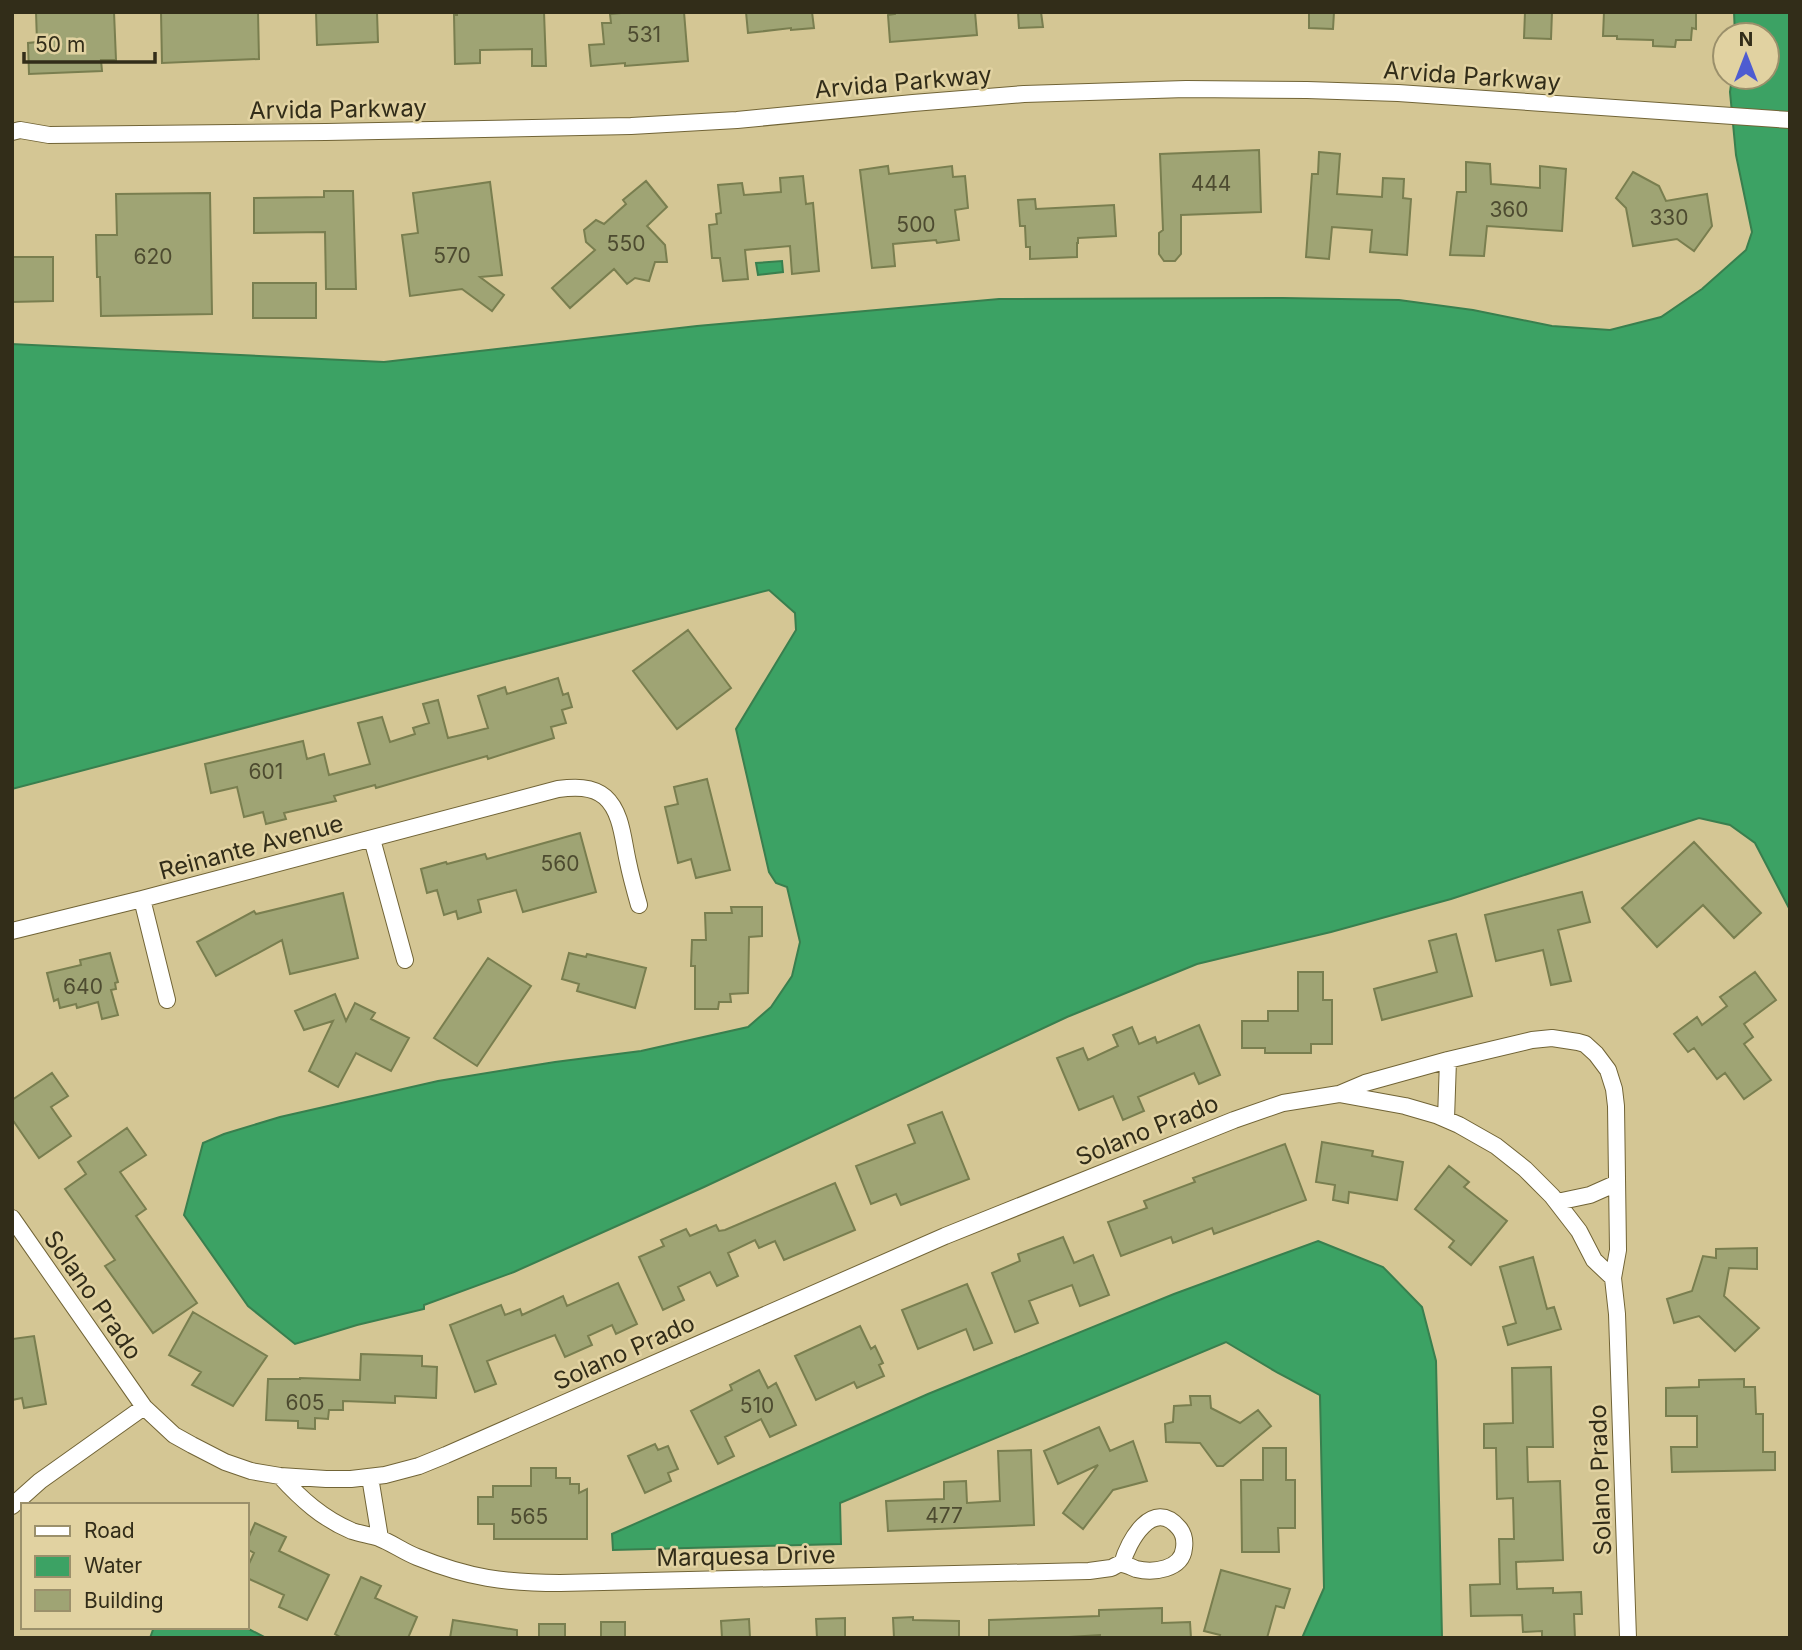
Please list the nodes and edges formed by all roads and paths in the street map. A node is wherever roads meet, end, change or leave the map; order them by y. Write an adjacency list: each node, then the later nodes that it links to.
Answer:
1 (1790, 120): 2 (street, Arvida Parkway)
2 (15, 127)
3 (372, 839): 4 (street, Reinante Avenue); 5 (street, Reinante Avenue); 7 (street, Reinante Avenue)
4 (142, 899): 6 (street, Reinante Avenue); 8 (street, Reinante Avenue)
5 (639, 905)
6 (12, 931)
7 (404, 960)
8 (167, 1000)
9 (1448, 1060): 10 (street, Solano Prado); 11 (street); 12 (street, Solano Prado)
10 (1339, 1094): 11 (street, Solano Prado); 18 (street, Solano Prado)
11 (1446, 1119): 13 (street, Solano Prado)
12 (1617, 1183): 13 (street); 15 (street, Solano Prado)
13 (1557, 1202): 15 (street, Solano Prado)
14 (12, 1218): 16 (street, Solano Prado)
15 (1613, 1278): 22 (street, Solano Prado)
16 (144, 1407): 17 (street, Solano Prado); 19 (street)
17 (280, 1476): 18 (street, Solano Prado); 20 (street, Marquesa Drive)
18 (370, 1477): 20 (street)
19 (12, 1506)
20 (380, 1538): 21 (street, Marquesa Drive)
21 (1122, 1564)
22 (1628, 1638)

